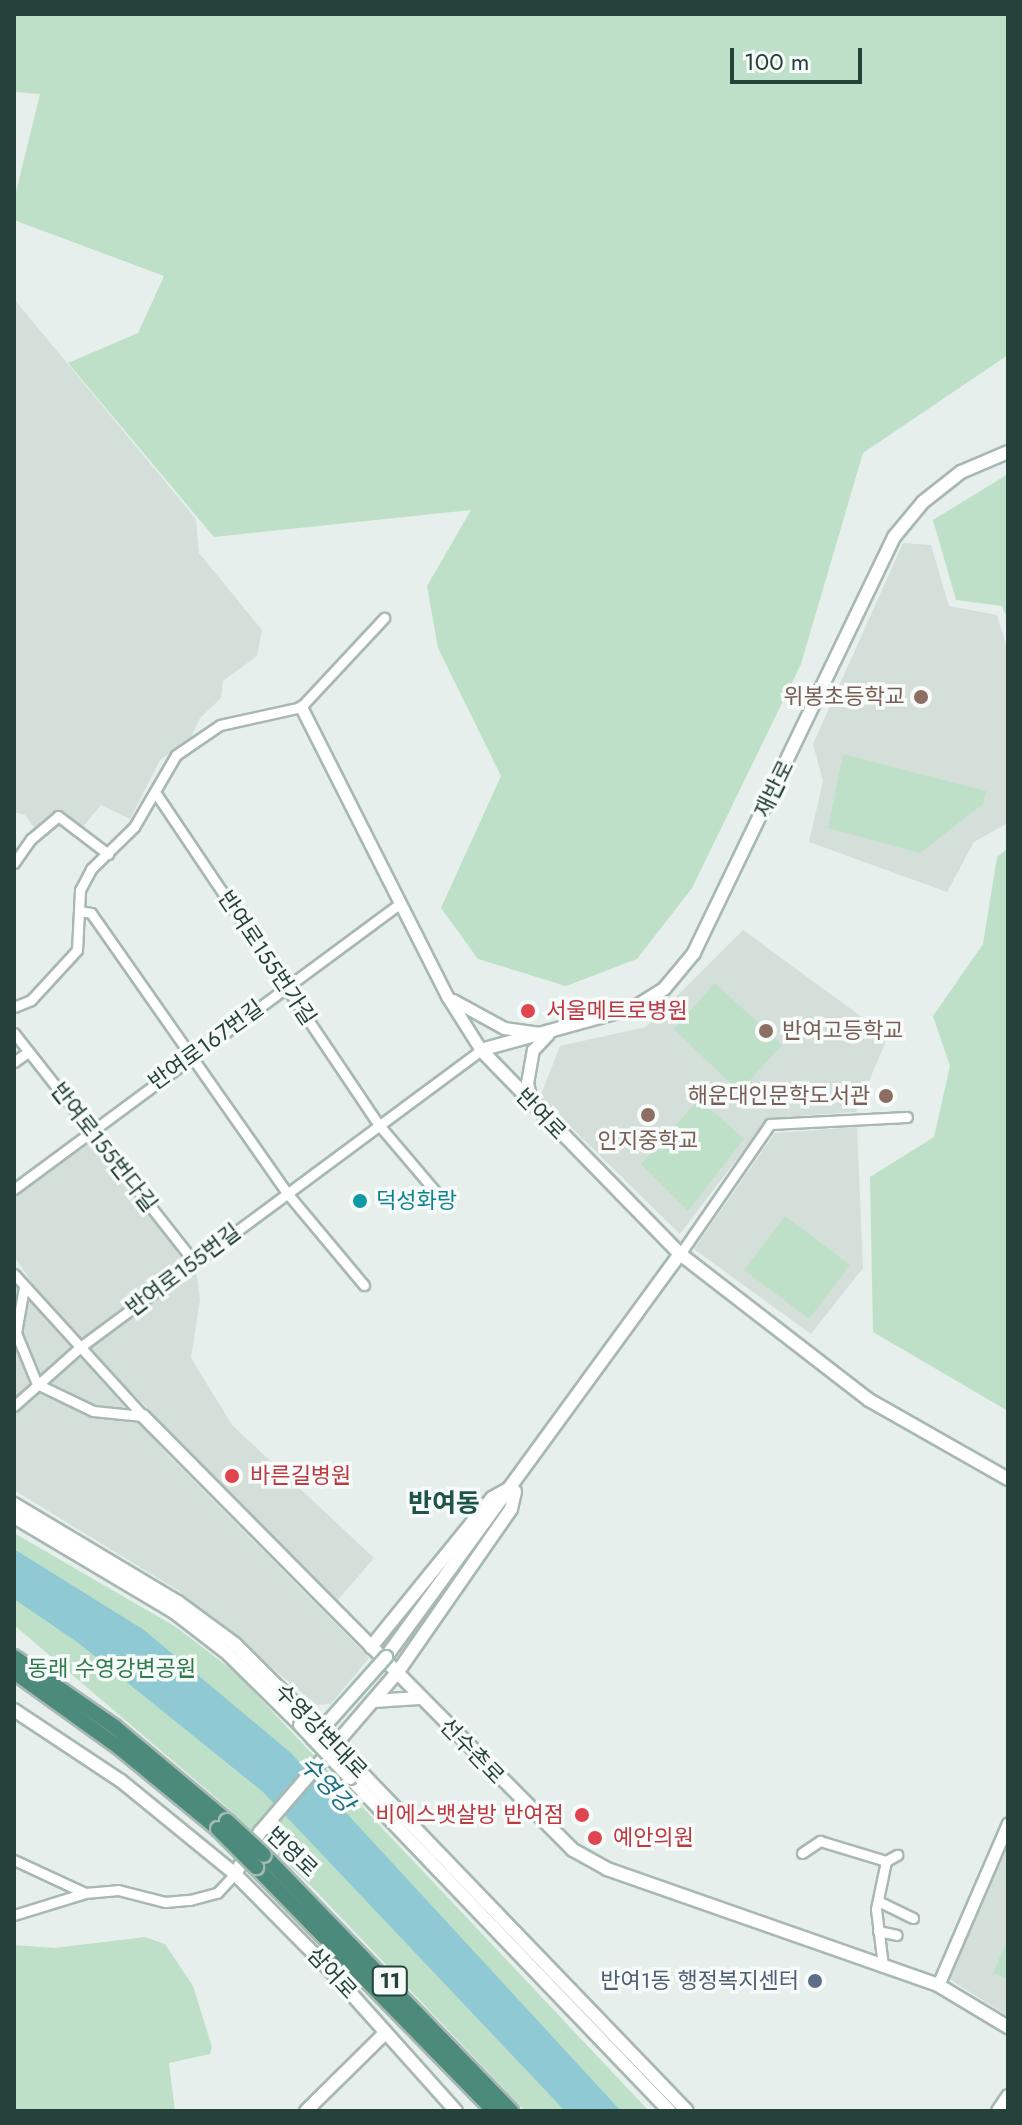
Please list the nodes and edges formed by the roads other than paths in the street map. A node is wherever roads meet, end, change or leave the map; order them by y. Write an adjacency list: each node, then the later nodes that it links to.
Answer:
1 (1008, 452): 13 (main road, 재반로)
2 (384, 618): 3 (street)
3 (301, 707): 4 (street); 7 (street, 반여로)
4 (155, 792): 5 (street); 9 (street, 반여로155번가길)
5 (108, 854): 6 (street); 8 (street)
6 (14, 863)
7 (400, 903): 9 (street, 반여로167번길); 10 (street, 반여로)
8 (79, 911): 11 (street); 16 (street)
9 (287, 986): 16 (street, 반여로167번길); 20 (street, 반여로155번가길)
10 (447, 996): 13 (street); 14 (street, 반여로)
11 (14, 1007)
12 (14, 1033): 15 (street, 반여로155번다길)
13 (548, 1034): 14 (main road, 재반로); 18 (street)
14 (481, 1050): 18 (main road, 반여로); 20 (street, 반여로155번길)
15 (28, 1052): 17 (street); 21 (street, 반여로155번다길)
16 (190, 1055): 21 (street, 반여로167번길); 23 (street)
17 (14, 1062)
18 (533, 1108): 25 (main road, 반여로)
19 (907, 1117): 25 (street)
20 (379, 1125): 23 (street, 반여로155번길); 24 (street)
21 (92, 1131): 22 (street, 반여로167번길); 26 (street, 반여로155번다길)
22 (14, 1189)
23 (287, 1193): 26 (street, 반여로155번길); 28 (street)
24 (440, 1197)
25 (680, 1254): 34 (main road, 반여로); 35 (main road)
26 (194, 1262): 30 (street, 반여로155번길)
27 (14, 1274): 29 (street, 선수촌로)
28 (364, 1285)
29 (24, 1287): 30 (street, 선수촌로); 31 (street)
30 (79, 1348): 31 (street, 반여로155번길); 33 (street, 선수촌로)
31 (37, 1384): 32 (street, 반여로155번길); 33 (street)
32 (14, 1406)
33 (143, 1416): 38 (main road, 선수촌로)
34 (1008, 1479)
35 (512, 1490): 38 (main road); 41 (main road); 46 (main road, bridge)
36 (14, 1504): 45 (main road, 수영강변대로)
37 (14, 1517): 45 (main road, 수영강변대로)
38 (371, 1647): 41 (main road, 선수촌로)
39 (14, 1657): 49 (highway, 번영로 / 11)
40 (14, 1672): 49 (highway, 번영로 / 11)
41 (397, 1673): 42 (main road, 선수촌로); 43 (main road)
42 (420, 1698): 43 (main road); 62 (main road, 선수촌로)
43 (373, 1701): 55 (main road)
44 (14, 1710): 55 (main road, 삼어로)
45 (304, 1721): 46 (main road, 수영강변대로, bridge)
46 (317, 1734): 47 (main road, 수영강변대로, bridge)
47 (353, 1773): 71 (main road, 수영강변대로); 72 (main road, 수영강변대로)
48 (1008, 1823): 63 (street)
49 (222, 1825): 53 (highway, 번영로 / 11, bridge)
50 (802, 1853): 54 (street)
51 (897, 1855): 54 (street)
52 (14, 1860): 56 (street)
53 (260, 1861): 69 (highway, 번영로 / 11); 70 (highway, 번영로 / 11)
54 (886, 1861): 57 (street)
55 (235, 1874): 56 (street); 65 (main road, 삼어로)
56 (85, 1893): 58 (street)
57 (878, 1901): 59 (street); 60 (street)
58 (14, 1915)
59 (913, 1918)
60 (878, 1931): 61 (street); 62 (street)
61 (897, 1935)
62 (883, 1966): 63 (main road, 선수촌로)
63 (938, 1985): 64 (main road, 선수촌로)
64 (1008, 2027)
65 (386, 2032): 67 (main road); 68 (main road, 삼어로)
66 (1008, 2096): 73 (main road)
67 (306, 2111)
68 (456, 2111)
69 (494, 2111)
70 (511, 2111)
71 (669, 2111)
72 (687, 2111)
73 (998, 2111)

